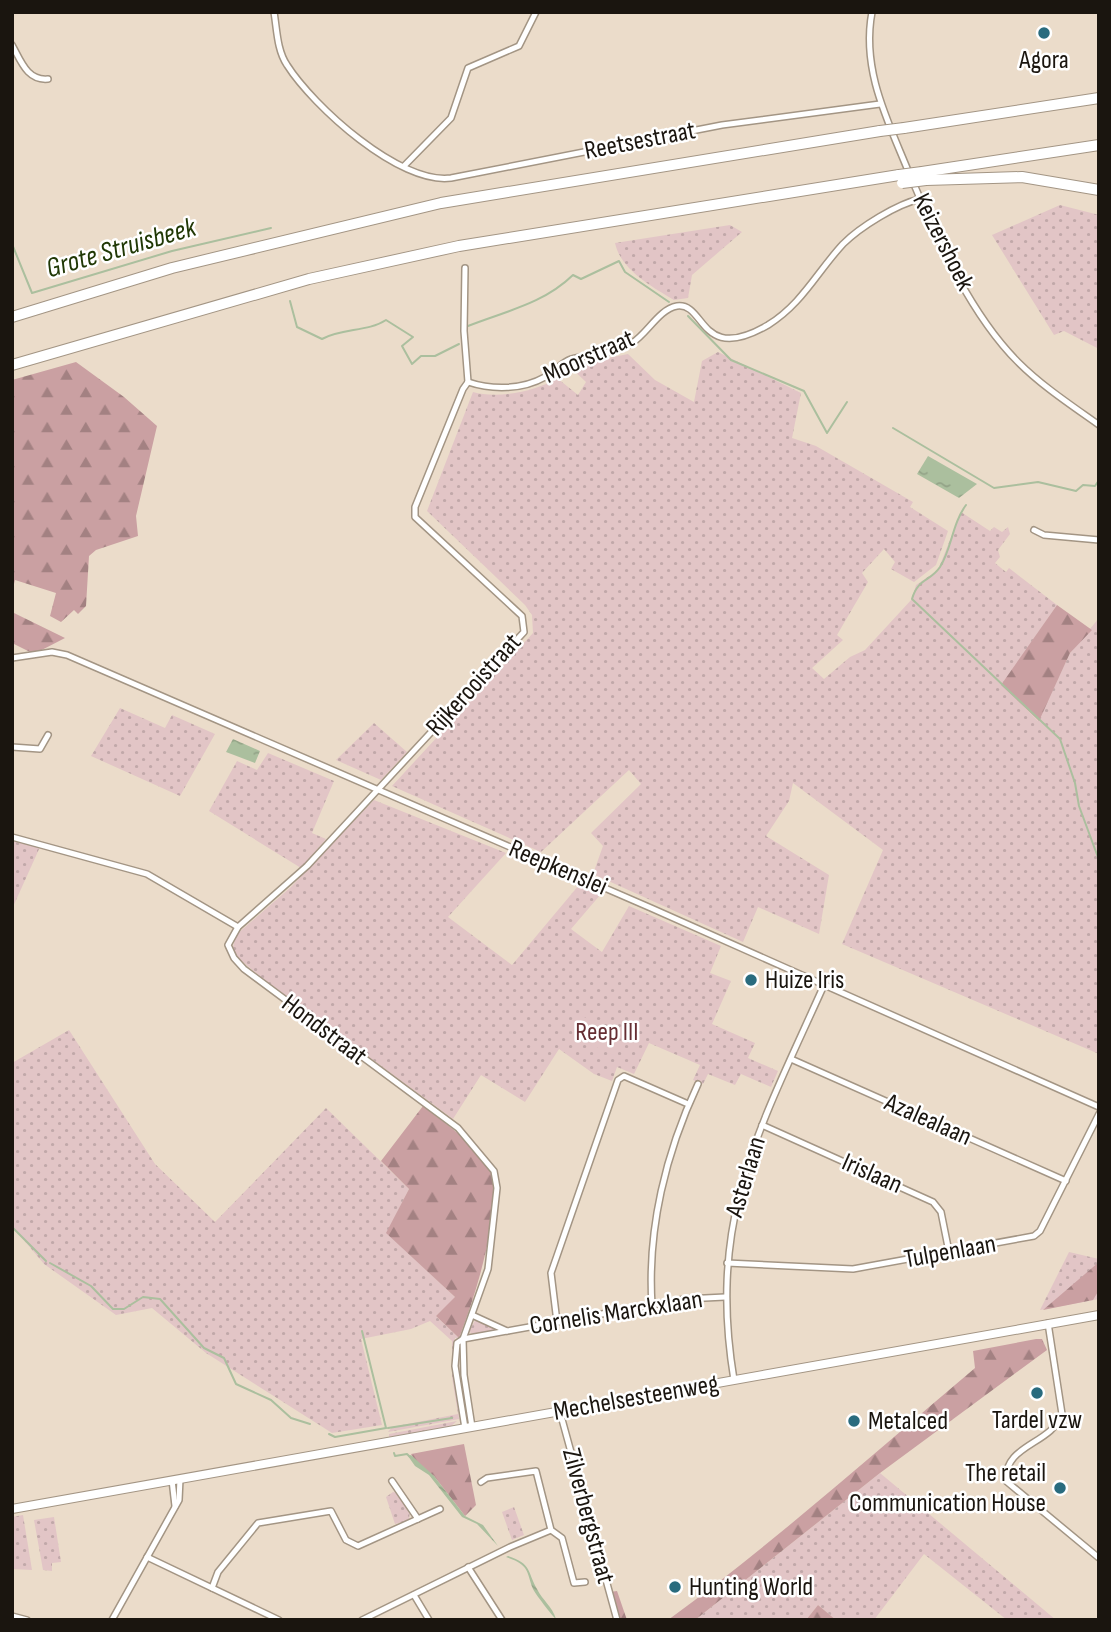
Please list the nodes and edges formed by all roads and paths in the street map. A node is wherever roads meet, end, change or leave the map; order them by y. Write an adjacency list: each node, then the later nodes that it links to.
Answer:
1 (274, 12): 9 (street, Reetsestraat)
2 (537, 12): 9 (street)
3 (872, 12): 7 (street, Keizershoek)
4 (12, 45): 5 (street)
5 (48, 79)
6 (1099, 98): 14 (highway, bridge)
7 (880, 104): 9 (street, Reetsestraat); 12 (street, Keizershoek)
8 (1099, 145): 10 (highway)
9 (404, 166)
10 (924, 176): 11 (highway); 15 (highway, bridge)
11 (1099, 190)
12 (920, 199): 16 (street, Moorstraat); 17 (street, Keizershoek)
13 (465, 268): 16 (street)
14 (12, 317)
15 (12, 365)
16 (468, 382): 23 (street, Rijkerooistraat)
17 (1099, 425)
18 (1034, 530): 19 (street)
19 (1099, 540)
20 (12, 658): 23 (street, Reepkenslei)
21 (48, 734): 22 (street)
22 (12, 747)
23 (378, 791): 25 (street, Rijkerooistraat); 26 (street, Reepkenslei)
24 (12, 837): 25 (street)
25 (238, 927): 38 (street, Hondstraat)
26 (824, 985): 27 (street, Asterlaan); 30 (street, Reepkenslei)
27 (791, 1059): 32 (street, Asterlaan); 33 (street, Azalealaan)
28 (698, 1084): 29 (street)
29 (688, 1104): 37 (street); 40 (street)
30 (1099, 1107)
31 (1099, 1114): 33 (street, Tulpenlaan)
32 (762, 1125): 34 (street, Irislaan); 35 (street, Asterlaan)
33 (1066, 1181): 34 (street, Tulpenlaan)
34 (949, 1252): 35 (street, Tulpenlaan)
35 (727, 1264): 36 (street, Asterlaan)
36 (725, 1297): 37 (street, Cornelis Marckxlaan); 44 (street, Asterlaan)
37 (652, 1305): 40 (street, Cornelis Marckxlaan)
38 (472, 1315): 42 (street, Cornelis Marckxlaan); 43 (street, Hondstraat)
39 (1099, 1315): 41 (main road, Mechelsesteenweg)
40 (557, 1322): 42 (street, Cornelis Marckxlaan)
41 (1048, 1323): 44 (main road, Mechelsesteenweg); 55 (street)
42 (507, 1331): 43 (street, Cornelis Marckxlaan)
43 (463, 1339): 46 (street, Hondstraat)
44 (734, 1380): 45 (main road, Mechelsesteenweg)
45 (560, 1412): 46 (main road, Mechelsesteenweg); 67 (street, Zilverbergstraat)
46 (468, 1428): 47 (main road, Mechelsesteenweg)
47 (176, 1480): 50 (main road, Mechelsesteenweg); 54 (street)
48 (392, 1481): 52 (street)
49 (481, 1482): 53 (street)
50 (12, 1509)
51 (440, 1509): 52 (street)
52 (418, 1519): 58 (street)
53 (551, 1530): 56 (street); 57 (street)
54 (147, 1557): 58 (street); 62 (street)
55 (1099, 1558)
56 (468, 1567): 59 (street); 66 (street)
57 (585, 1582)
58 (212, 1588): 63 (street)
59 (414, 1595): 64 (street); 65 (street)
60 (12, 1616): 61 (street)
61 (27, 1620)
62 (112, 1620)
63 (279, 1620)
64 (362, 1620)
65 (429, 1620)
66 (502, 1620)
67 (617, 1620)

